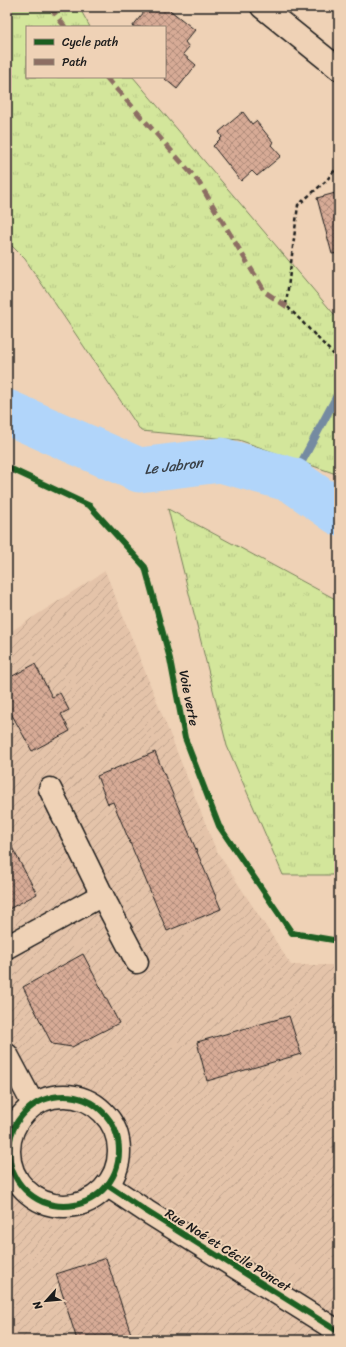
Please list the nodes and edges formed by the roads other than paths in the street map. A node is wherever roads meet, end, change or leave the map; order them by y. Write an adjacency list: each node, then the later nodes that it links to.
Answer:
1 (262, 7): 2 (street)
2 (339, 69)
3 (50, 789): 4 (street)
4 (102, 894): 5 (street); 6 (street)
5 (7, 947)
6 (137, 962)
7 (7, 1055): 8 (street)
8 (33, 1104): 9 (street); 10 (street)
9 (12, 1184): 10 (street)
10 (107, 1185): 11 (street, Rue Noé et Cécile Poncet)
11 (339, 1332)

